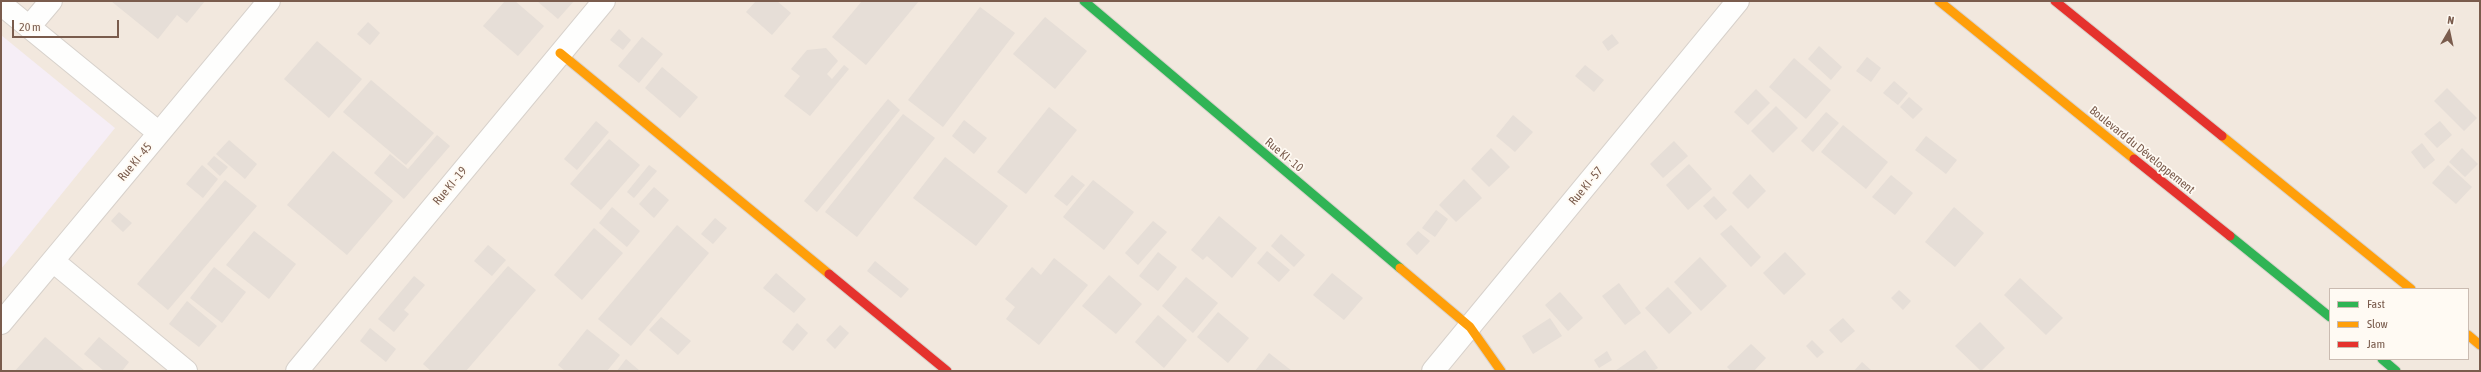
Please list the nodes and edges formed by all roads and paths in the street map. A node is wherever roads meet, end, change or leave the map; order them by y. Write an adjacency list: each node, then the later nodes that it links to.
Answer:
1 (51, 1): 9 (street)
2 (269, 1): 11 (street, Rue KI - 45)
3 (604, 1): 10 (street, Rue KI - 19)
4 (1084, 1): 16 (main road, Rue KI - 10)
5 (1738, 1): 16 (street, Rue KI - 57)
6 (1940, 1): 14 (main road, Boulevard du Développement)
7 (2055, 1): 13 (main road)
8 (1, 4): 9 (street)
9 (30, 27): 11 (street)
10 (560, 54): 21 (street, Rue KI - 19); 22 (main road)
11 (159, 133): 12 (street, Rue KI - 45)
12 (53, 261): 15 (street, Rue KI - 45); 20 (street)
13 (2410, 288)
14 (2329, 316)
15 (1, 323)
16 (1470, 326): 23 (street, Rue KI - 57); 24 (main road, Rue KI - 10)
17 (2469, 336): 18 (main road)
18 (2480, 344)
19 (2383, 360): 25 (main road)
20 (186, 371)
21 (297, 371)
22 (947, 371)
23 (1433, 371)
24 (1500, 371)
25 (2396, 371)

